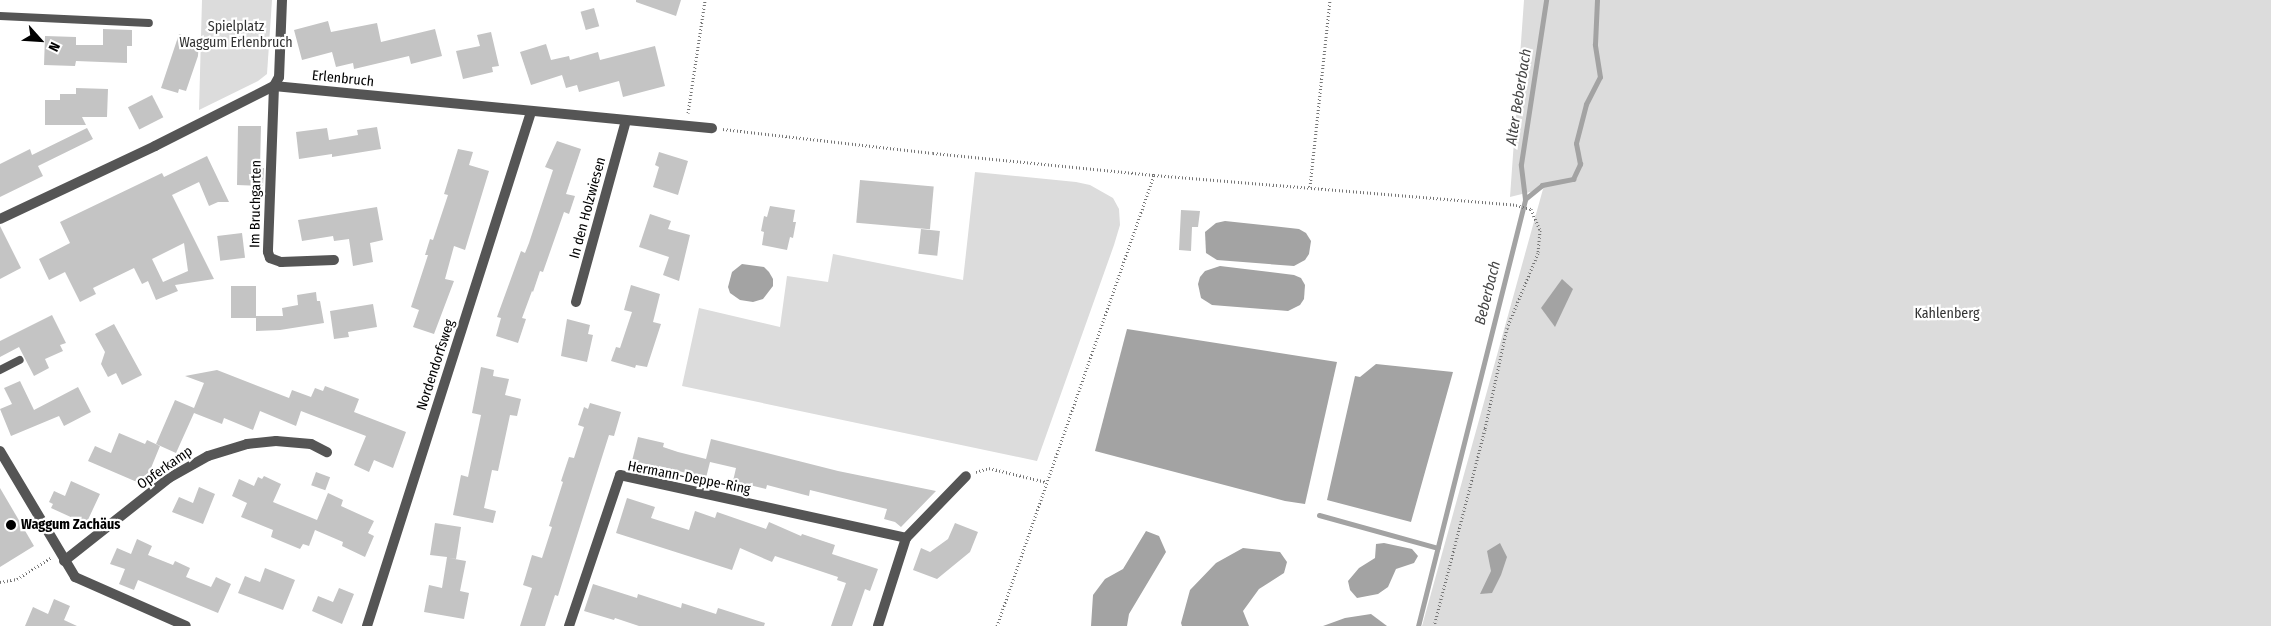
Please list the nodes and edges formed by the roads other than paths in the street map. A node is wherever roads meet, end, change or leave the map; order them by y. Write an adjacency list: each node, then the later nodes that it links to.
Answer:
1 (282, 0): 4 (street)
2 (0, 16): 3 (lane)
3 (149, 23)
4 (274, 86): 5 (street, Erlenbruch); 8 (street); 9 (street, Im Bruchgarten)
5 (531, 112): 6 (street, Erlenbruch); 19 (street, Nordendorfsweg)
6 (626, 121): 7 (street, Erlenbruch); 10 (street, In den Holzwiesen)
7 (712, 128)
8 (0, 219)
9 (334, 260)
10 (576, 302)
11 (20, 360): 12 (lane)
12 (0, 370)
13 (0, 451): 17 (street)
14 (327, 452): 17 (street, Opferkamp)
15 (966, 476): 16 (street)
16 (906, 538): 20 (street, Hermann-Deppe-Ring); 21 (street)
17 (62, 557): 18 (street)
18 (186, 626)
19 (367, 626)
20 (570, 626)
21 (878, 626)

